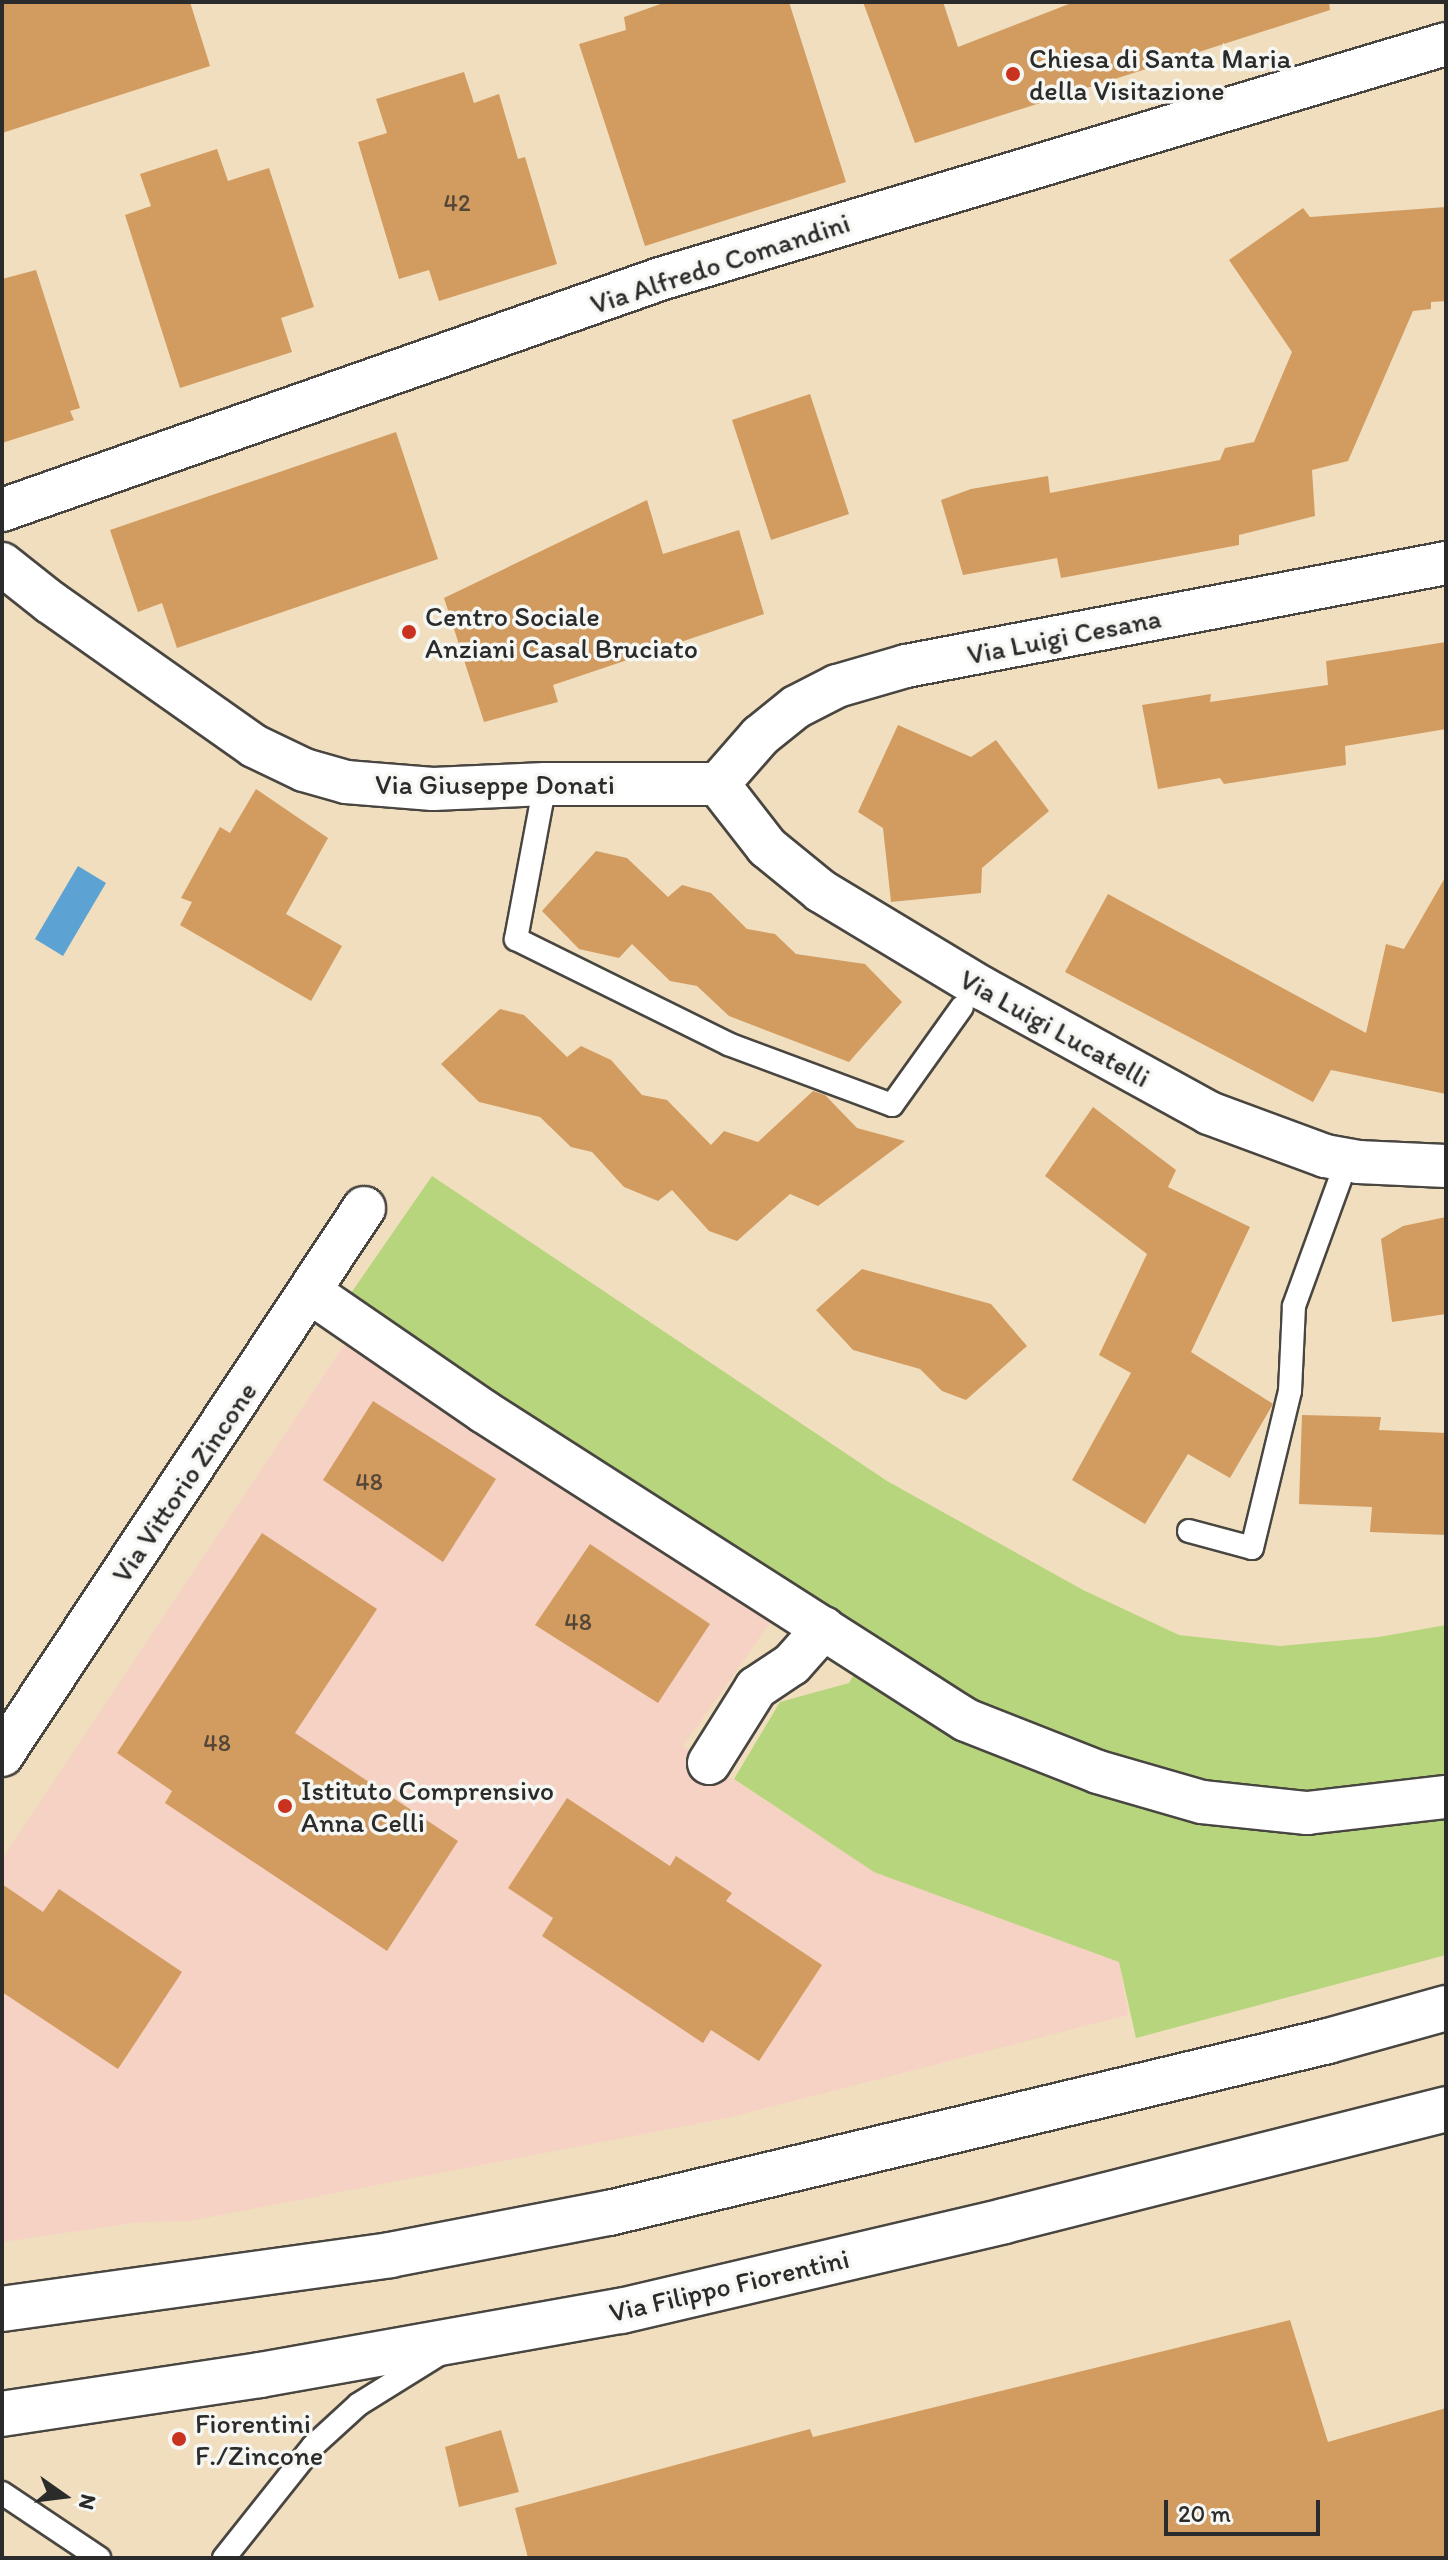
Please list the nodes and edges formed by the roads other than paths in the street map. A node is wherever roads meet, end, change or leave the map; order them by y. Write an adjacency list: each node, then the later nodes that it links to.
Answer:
1 (1446, 44): 2 (street, Via Alfredo Comandini)
2 (2, 510)
3 (1446, 563): 6 (street, Via Luigi Cesana)
4 (2, 564): 5 (street, Via Giuseppe Donati)
5 (545, 784): 6 (street, Via Giuseppe Donati); 7 (lane)
6 (718, 784): 8 (street, Via Luigi Lucatelli)
7 (962, 1007)
8 (1347, 1160): 9 (street, Via Luigi Lucatelli); 12 (lane)
9 (1446, 1166)
10 (364, 1208): 11 (street, Via Vittorio Zincone)
11 (310, 1292): 13 (street); 14 (street, Via Vittorio Zincone)
12 (1189, 1531)
13 (824, 1628): 15 (street); 16 (street)
14 (2, 1755)
15 (709, 1763)
16 (1446, 1797)
17 (1446, 2008): 19 (main road)
18 (1446, 2109): 20 (main road, Via Filippo Fiorentini)
19 (2, 2309)
20 (462, 2340): 21 (main road, Via Filippo Fiorentini); 24 (lane)
21 (2, 2414)
22 (2, 2493): 23 (lane)
23 (99, 2558)
24 (224, 2558)

